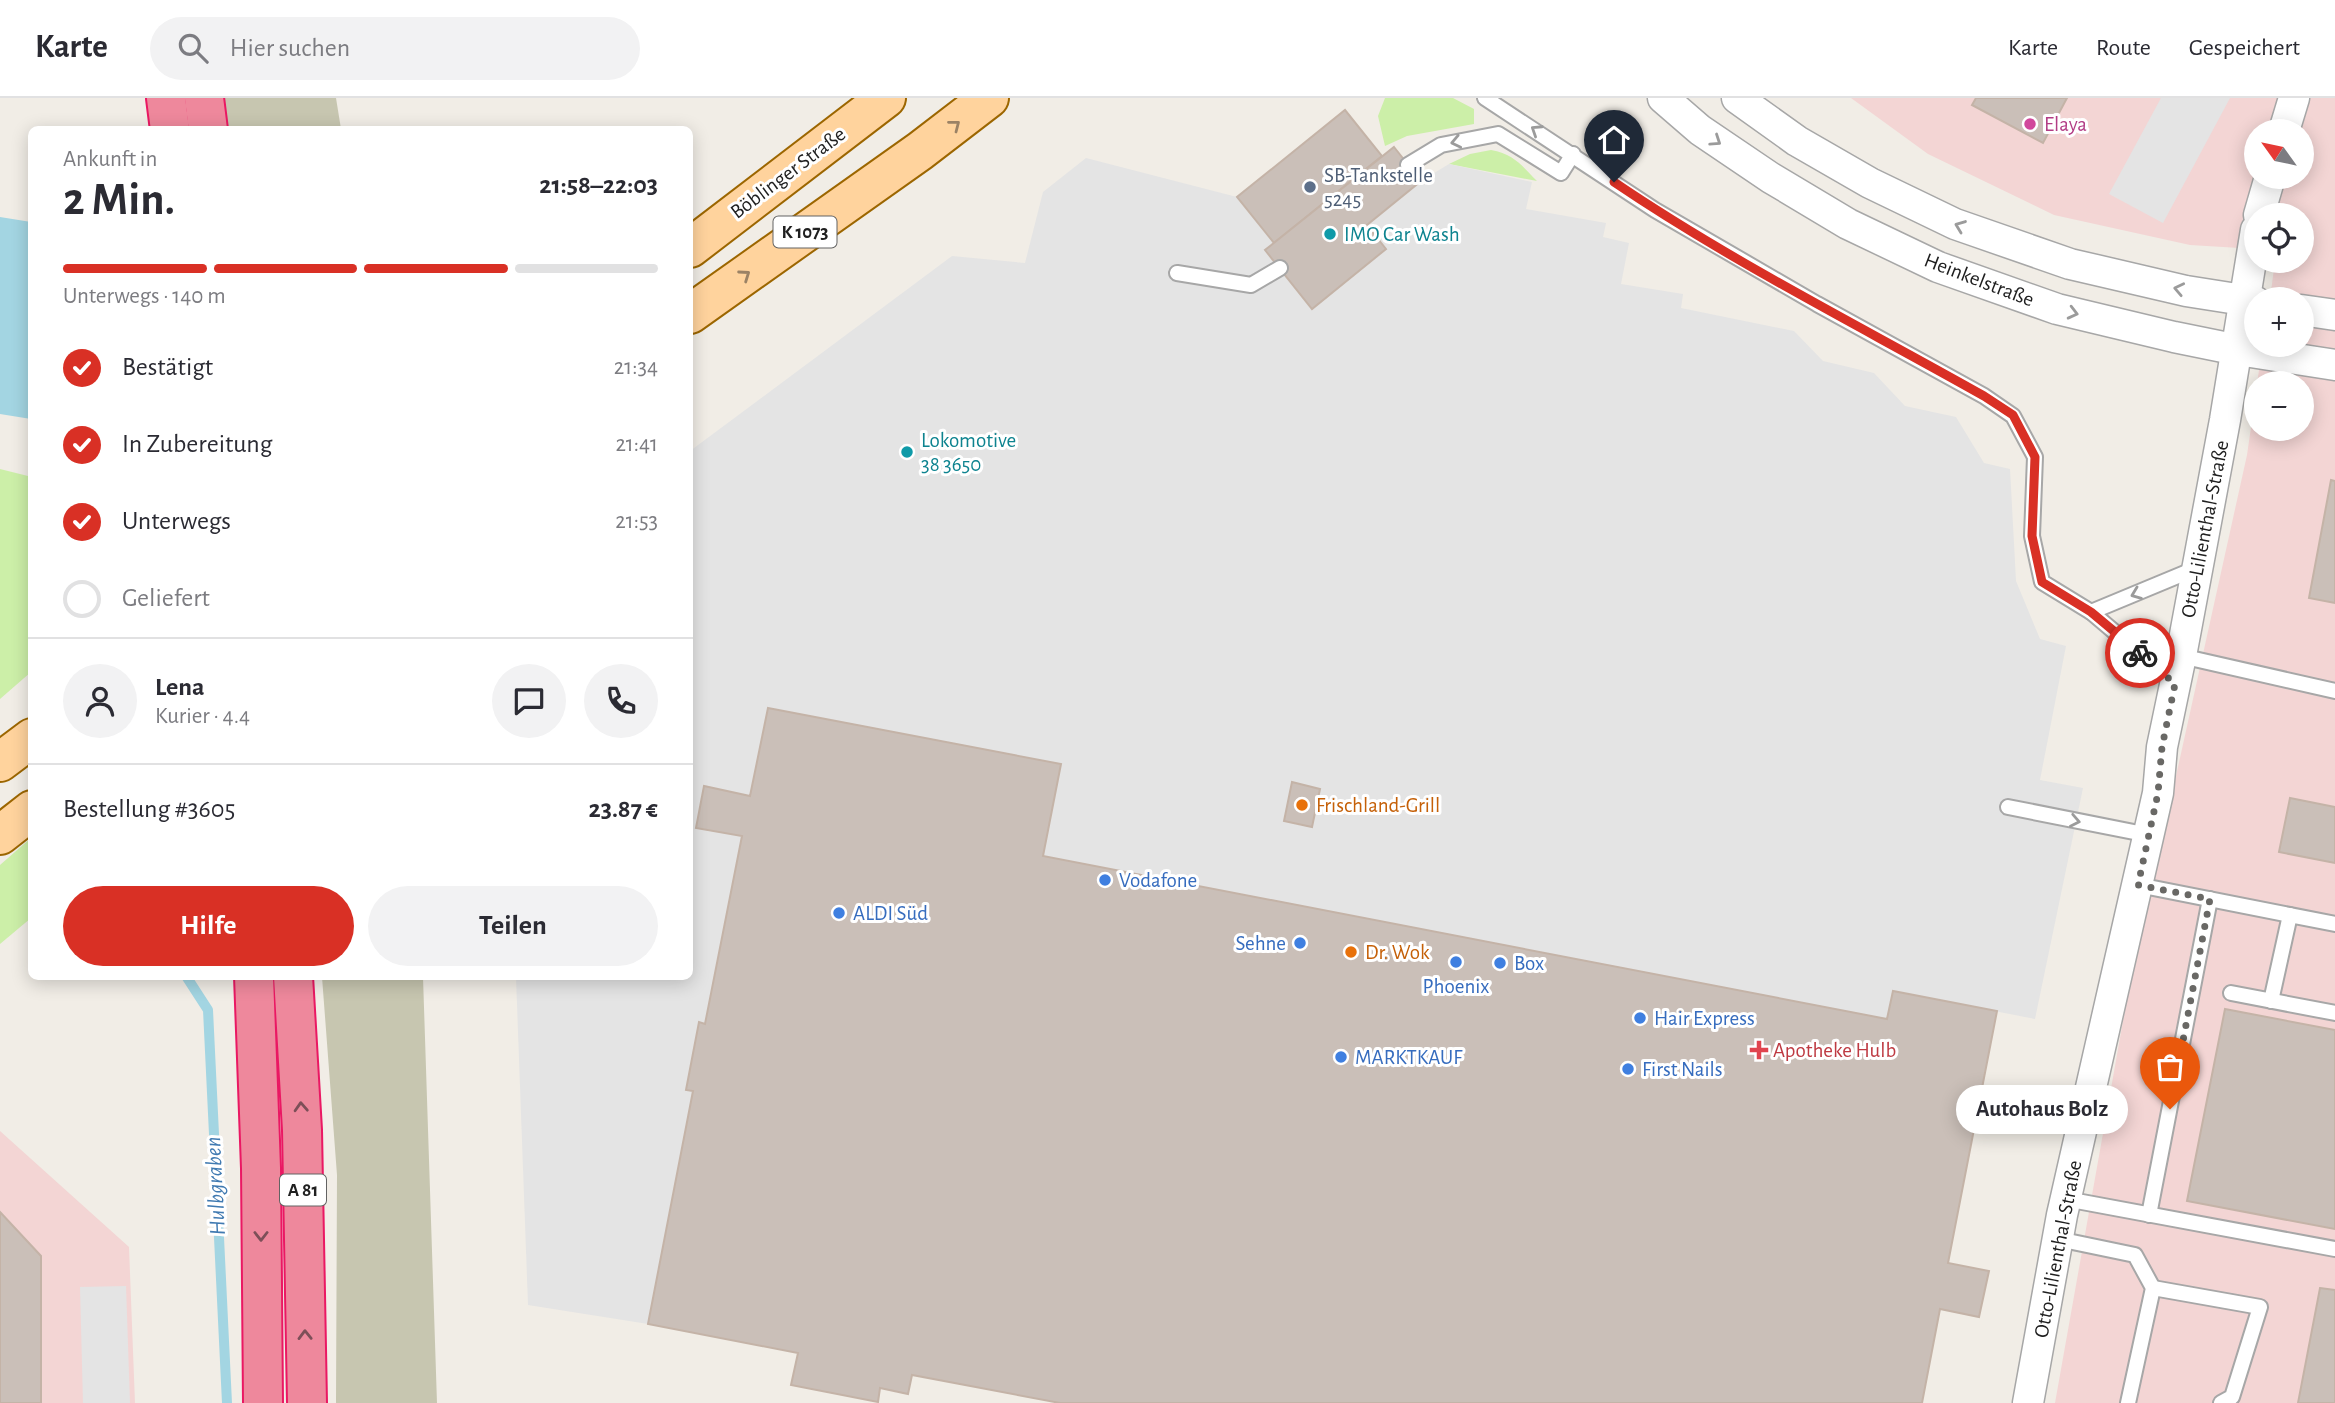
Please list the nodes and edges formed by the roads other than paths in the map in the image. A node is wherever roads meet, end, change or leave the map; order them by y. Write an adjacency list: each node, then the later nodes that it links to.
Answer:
1 (166, 98): 10 (highway)
2 (204, 98): 11 (highway)
3 (886, 98): 14 (main road, Böblinger Straße / K 1073)
4 (989, 98): 18 (main road, K 1073, one-way to 4)
5 (1485, 98): 12 (lane, one-way to 5)
6 (1663, 98): 22 (street, Heinkelstraße, one-way to 22)
7 (1737, 98): 17 (street, Heinkelstraße, one-way to 7)
8 (2294, 98): 9 (street)
9 (2288, 119)
10 (170, 126)
11 (208, 126)
12 (1573, 154): 13 (lane, one-way to 13); 25 (lane)
13 (1408, 165)
14 (693, 246)
15 (1280, 268): 16 (lane)
16 (1177, 273)
17 (2244, 300)
18 (693, 312)
19 (2314, 312): 20 (street)
20 (2335, 315)
21 (2244, 327): 22 (street, Otto-Lilienthal-Straße)
22 (2238, 350): 23 (street, Heinkelstraße); 24 (street, Otto-Lilienthal-Straße)
23 (2335, 365)
24 (2198, 567): 25 (lane, one-way to 25); 26 (street, Otto-Lilienthal-Straße)
25 (2091, 612): 26 (lane)
26 (2178, 670): 27 (lane); 33 (street, Otto-Lilienthal-Straße)
27 (2335, 691)
28 (28, 741): 29 (main road)
29 (0, 762)
30 (2008, 807): 33 (lane, one-way to 33)
31 (28, 813): 32 (main road)
32 (0, 835)
33 (2149, 835): 34 (street, Otto-Lilienthal-Straße)
34 (2138, 885): 35 (lane); 43 (street, Otto-Lilienthal-Straße)
35 (2210, 899): 36 (lane); 44 (lane)
36 (2290, 915): 37 (lane); 41 (lane)
37 (2335, 924)
38 (254, 980): 48 (highway, A 81, one-way to 48)
39 (293, 980): 49 (highway, A 81, one-way to 39)
40 (2231, 993): 41 (lane)
41 (2271, 1001): 42 (lane)
42 (2335, 1013)
43 (2066, 1199): 44 (lane); 45 (street, Otto-Lilienthal-Straße)
44 (2149, 1215): 46 (lane)
45 (2058, 1239): 47 (lane); 50 (street, Otto-Lilienthal-Straße)
46 (2335, 1249)
47 (2153, 1288): 51 (lane); 52 (lane)
48 (262, 1403)
49 (307, 1403)
50 (2028, 1403)
51 (2128, 1403)
52 (2221, 1403)

